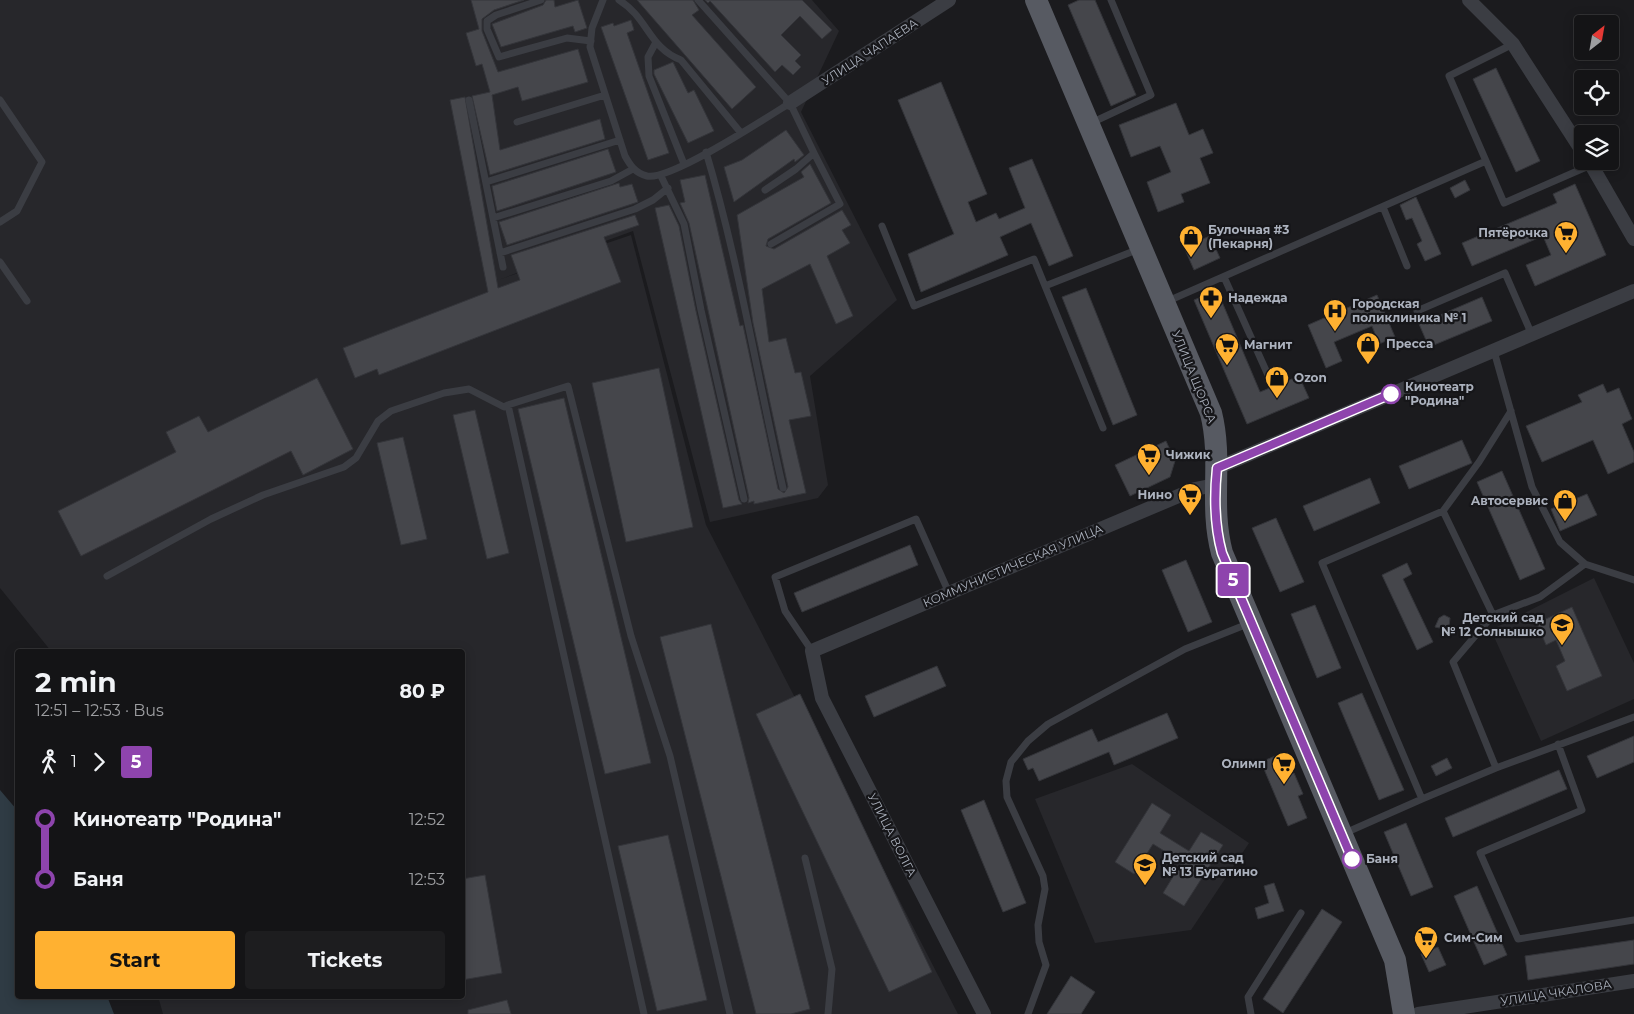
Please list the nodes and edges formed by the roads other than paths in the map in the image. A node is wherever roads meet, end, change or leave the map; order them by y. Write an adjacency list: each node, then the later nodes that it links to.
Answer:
1 (541, 0): 9 (lane)
2 (603, 0): 9 (lane)
3 (619, 0): 10 (lane)
4 (698, 0): 15 (lane)
5 (949, 0): 15 (street, УЛИЦА ЧАПАЕВА)
6 (1036, 0): 17 (main road, УЛИЦА ЩОРСА)
7 (1111, 0): 17 (lane)
8 (1469, 0): 11 (street)
9 (591, 41): 12 (lane)
10 (655, 44): 18 (lane); 24 (lane)
11 (1513, 44): 19 (street); 23 (lane)
12 (606, 95): 16 (lane); 20 (lane)
13 (0, 100): 34 (lane)
14 (469, 100): 29 (lane)
15 (790, 103): 18 (lane); 22 (lane)
16 (517, 122)
17 (1089, 124): 38 (main road, УЛИЦА ЩОРСА)
18 (742, 133): 21 (lane)
19 (1574, 139)
20 (620, 140): 25 (lane); 29 (lane)
21 (706, 152): 24 (lane); 56 (lane)
22 (814, 153): 31 (lane); 37 (lane)
23 (1486, 161): 26 (lane); 32 (lane)
24 (684, 164): 28 (lane)
25 (632, 169): 28 (lane); 33 (lane)
26 (1575, 170)
27 (1594, 170): 36 (street)
28 (662, 176): 30 (lane)
29 (486, 182): 33 (lane)
30 (668, 188): 39 (lane); 57 (lane)
31 (765, 190)
32 (1383, 206): 41 (lane); 43 (lane)
33 (493, 218): 39 (lane)
34 (0, 222)
35 (882, 226): 44 (lane)
36 (1634, 239)
37 (771, 244)
38 (1141, 248): 44 (lane); 47 (main road, УЛИЦА ЩОРСА)
39 (500, 253): 42 (lane)
40 (0, 262): 46 (lane)
41 (1407, 266)
42 (502, 267)
43 (1224, 276): 47 (lane); 51 (lane)
44 (1045, 286): 54 (lane)
45 (1634, 291): 49 (street, КОММУНИСТИЧЕСКАЯ УЛИЦА)
46 (27, 301)
47 (1165, 303): 55 (main road, УЛИЦА ЩОРСА)
48 (1418, 311): 49 (lane)
49 (1532, 335): 50 (street, КОММУНИСТИЧЕСКАЯ УЛИЦА)
50 (1494, 350): 53 (lane); 55 (street, КОММУНИСТИЧЕСКАЯ УЛИЦА)
51 (1268, 375)
52 (508, 405): 60 (lane); 75 (lane); 76 (lane)
53 (1511, 411): 58 (lane); 59 (lane)
54 (1103, 428)
55 (1216, 476): 62 (street, КОММУНИСТИЧЕСКАЯ УЛИЦА); 64 (main road, УЛИЦА ЩОРСА)
56 (783, 488)
57 (744, 499)
58 (1443, 511): 63 (lane); 69 (lane)
59 (1585, 564): 61 (lane); 63 (lane)
60 (107, 576)
61 (1634, 580)
62 (950, 593): 65 (street, КОММУНИСТИЧЕСКАЯ УЛИЦА); 65 (lane)
63 (1493, 615): 68 (lane)
64 (1251, 623): 70 (main road, УЛИЦА ЩОРСА); 79 (lane)
65 (812, 651): 78 (street, УЛИЦА ВОЛГА)
66 (1634, 717): 67 (lane)
67 (1558, 744): 68 (lane); 73 (lane)
68 (1496, 768): 69 (lane)
69 (1422, 799): 70 (lane)
70 (1342, 835): 81 (main road, УЛИЦА ЩОРСА)
71 (805, 858): 77 (lane)
72 (1301, 913): 80 (lane)
73 (1634, 920)
74 (1634, 981): 82 (street, УЛИЦА ЧКАЛОВА)
75 (644, 1014)
76 (730, 1014)
77 (828, 1014)
78 (984, 1014)
79 (1028, 1014)
80 (1251, 1014)
81 (1404, 1014)
82 (1418, 1014)

